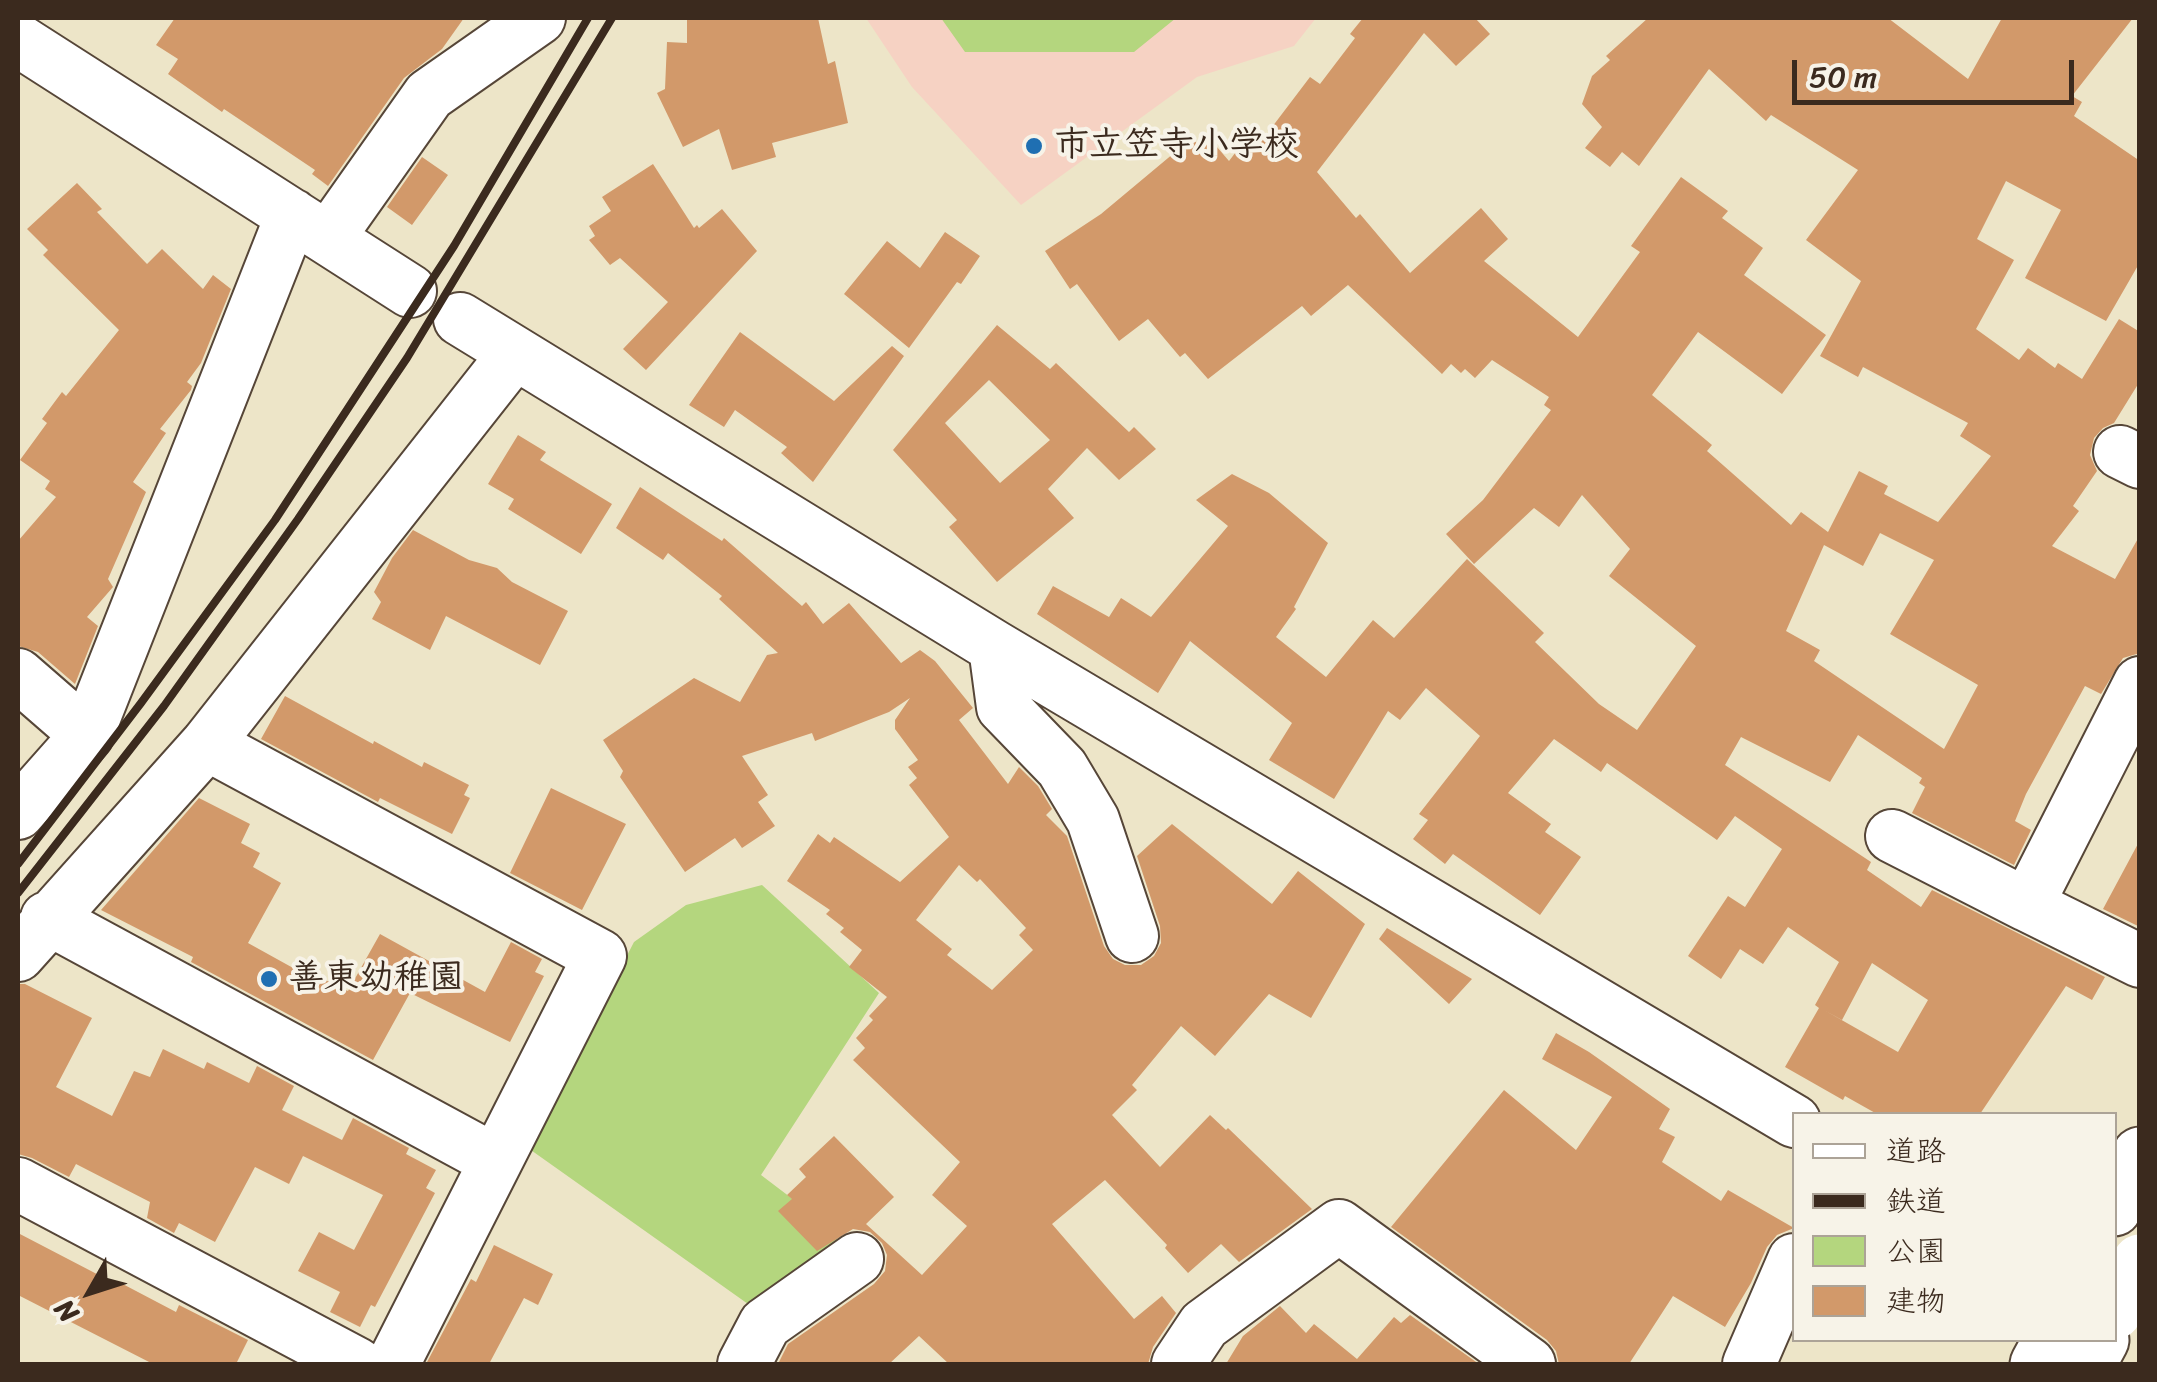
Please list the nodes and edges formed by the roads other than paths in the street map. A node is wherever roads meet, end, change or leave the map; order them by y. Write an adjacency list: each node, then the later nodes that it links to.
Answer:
1 (539, 18): 3 (street)
2 (18, 40): 3 (street)
3 (310, 227): 4 (street); 10 (street)
4 (410, 292)
5 (460, 319): 6 (street)
6 (516, 353): 7 (street); 11 (street)
7 (995, 647): 16 (street); 18 (street)
8 (18, 675): 10 (street)
9 (2140, 683): 14 (street)
10 (87, 735): 12 (street)
11 (206, 744): 15 (street); 20 (street)
12 (18, 813)
13 (1892, 836): 14 (street)
14 (2027, 904): 17 (street)
15 (32, 936): 20 (street)
16 (1132, 936)
17 (2140, 961)
18 (1792, 1121)
19 (2140, 1155): 22 (highway)
20 (494, 1160): 33 (street)
21 (18, 1184): 32 (street)
22 (2117, 1202)
23 (857, 1259): 34 (street)
24 (2140, 1262): 26 (highway, bridge)
25 (1792, 1265): 37 (street)
26 (2117, 1306)
27 (2117, 1314): 28 (street)
28 (2140, 1325)
29 (2050, 1342): 38 (highway)
30 (2100, 1342): 39 (highway)
31 (2140, 1343): 40 (highway)
32 (357, 1364)
33 (393, 1364)
34 (744, 1364)
35 (1178, 1364): 36 (street)
36 (1528, 1364)
37 (1749, 1364)
38 (2038, 1364)
39 (2088, 1364)
40 (2128, 1364)

